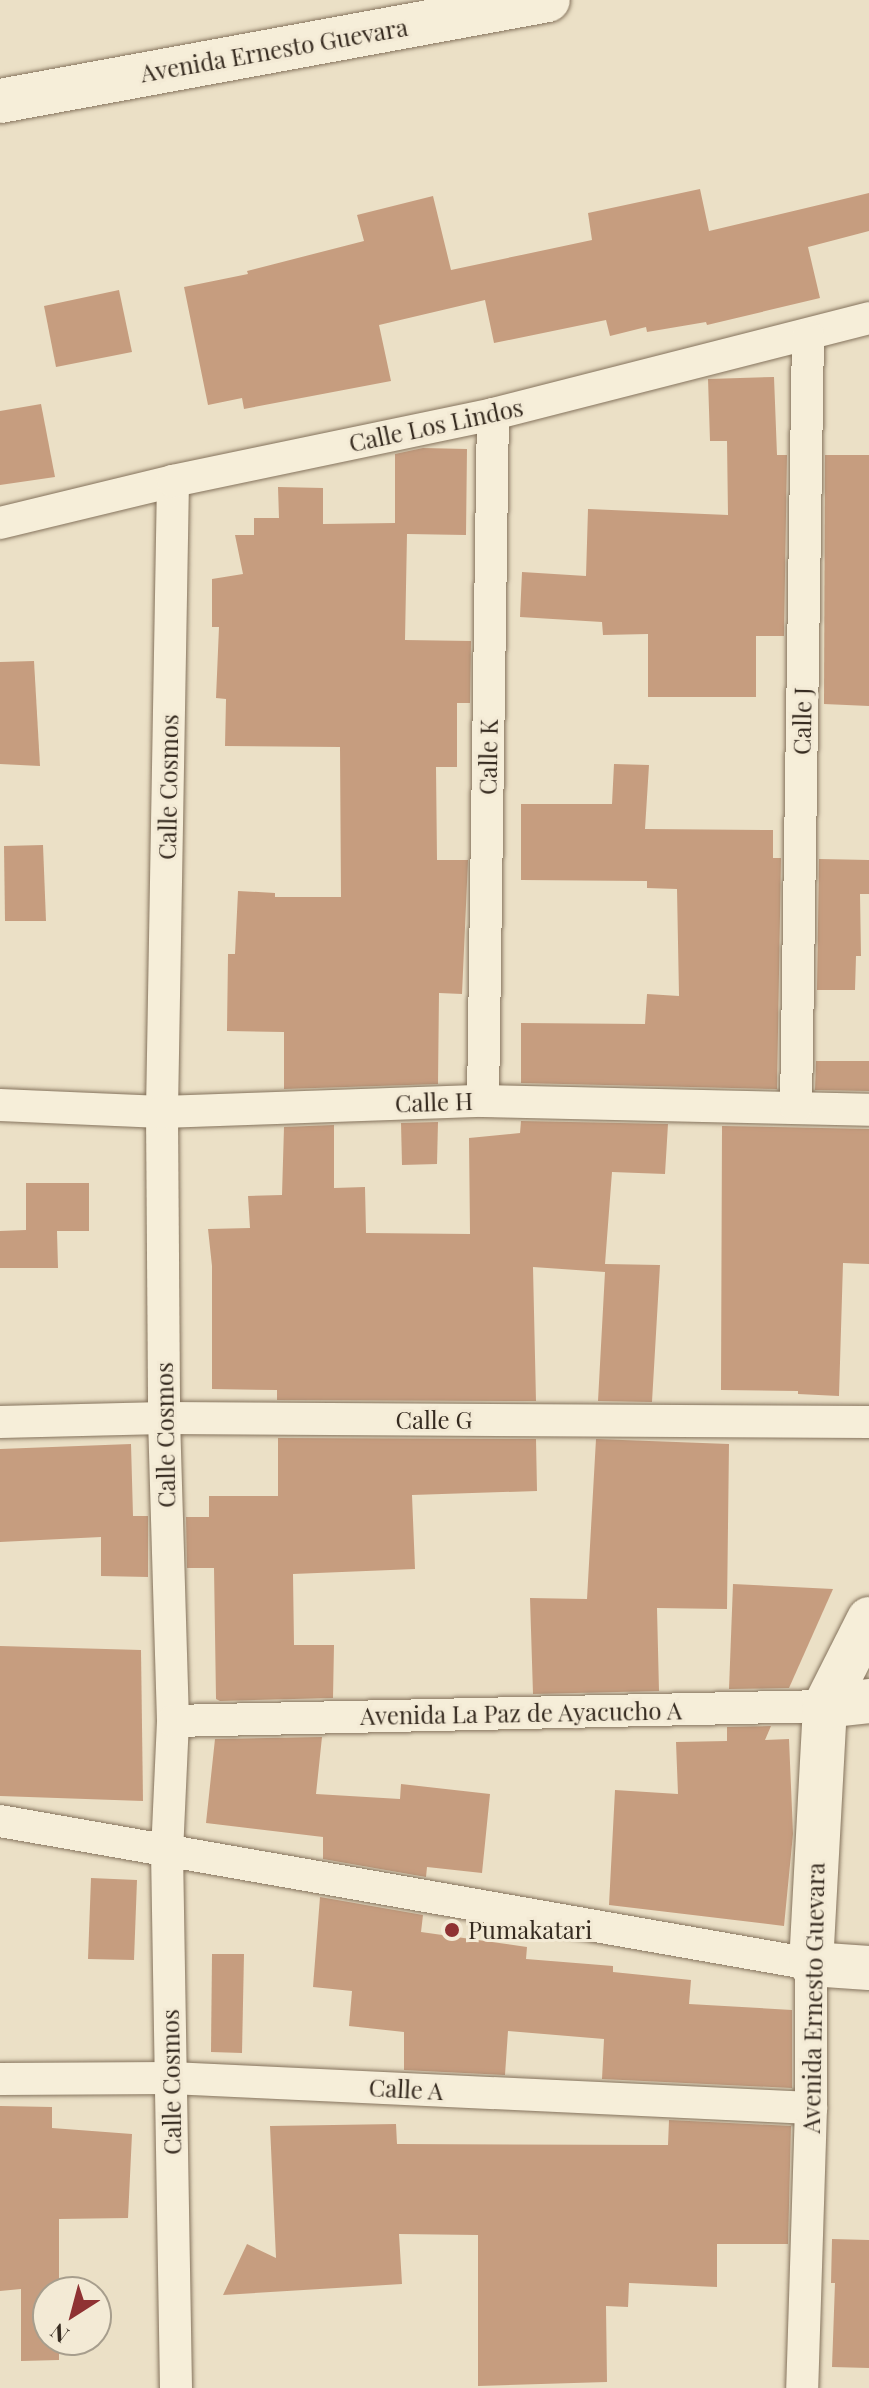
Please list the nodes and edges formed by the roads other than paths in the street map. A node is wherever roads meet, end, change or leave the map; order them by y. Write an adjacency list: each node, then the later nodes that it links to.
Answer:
1 (548, 0): 2 (main road, Avenida Ernesto Guevara)
2 (0, 101)
3 (869, 318): 4 (street, Calle Los Lindos)
4 (808, 336): 5 (street, Calle Los Lindos); 10 (street, Calle J)
5 (493, 414): 6 (street, Calle Los Lindos); 8 (street, Calle K)
6 (173, 481): 7 (street, Calle Los Lindos); 12 (street, Calle Cosmos)
7 (0, 523)
8 (483, 1101): 10 (street, Calle H); 12 (street, Calle H)
9 (0, 1105): 12 (street, Calle H)
10 (796, 1107): 11 (street, Calle H)
11 (869, 1110)
12 (162, 1112): 13 (street, Calle Cosmos)
13 (164, 1418): 14 (street, Calle G); 15 (street, Calle G); 19 (street, Calle Cosmos)
14 (0, 1422)
15 (869, 1422)
16 (869, 1619): 18 (main road, Avenida Ernesto Guevara)
17 (869, 1701): 18 (main road, Avenida La Paz de Ayacucho A)
18 (825, 1706): 19 (street, Avenida La Paz de Ayacucho A); 22 (main road, Avenida Ernesto Guevara)
19 (173, 1721): 21 (street, Calle Cosmos)
20 (0, 1821): 21 (street)
21 (167, 1851): 22 (street); 24 (street, Calle Cosmos)
22 (811, 1964): 23 (main road); 26 (street, Avenida Ernesto Guevara)
23 (869, 1968)
24 (171, 2078): 25 (street, Calle A); 26 (street, Calle A); 27 (street, Calle Cosmos)
25 (0, 2079)
26 (811, 2108): 28 (street, Avenida Ernesto Guevara)
27 (176, 2388)
28 (802, 2388)

